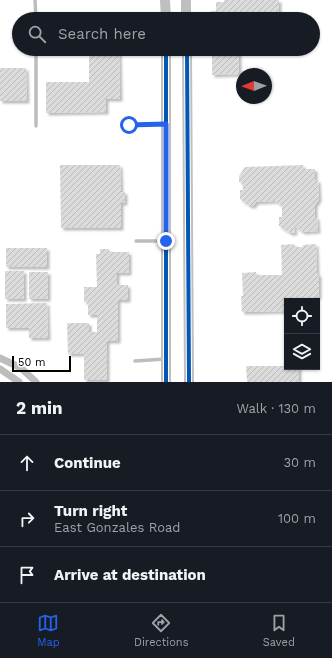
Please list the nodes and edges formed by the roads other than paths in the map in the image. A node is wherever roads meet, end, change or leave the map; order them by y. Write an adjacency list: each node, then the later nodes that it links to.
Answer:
1 (35, 0): 4 (lane)
2 (166, 0): 5 (main road)
3 (186, 0): 6 (main road)
4 (36, 12)
5 (166, 12)
6 (186, 12)
7 (36, 56): 12 (lane)
8 (166, 56): 10 (main road)
9 (186, 56): 22 (main road)
10 (166, 124): 11 (lane); 14 (main road)
11 (129, 125)
12 (36, 126)
13 (136, 241): 14 (lane)
14 (166, 241): 16 (main road)
15 (0, 358): 20 (street)
16 (166, 359): 17 (lane); 21 (main road)
17 (134, 360)
18 (0, 369): 19 (street)
19 (19, 382)
20 (36, 382)
21 (166, 382)
22 (189, 382)

